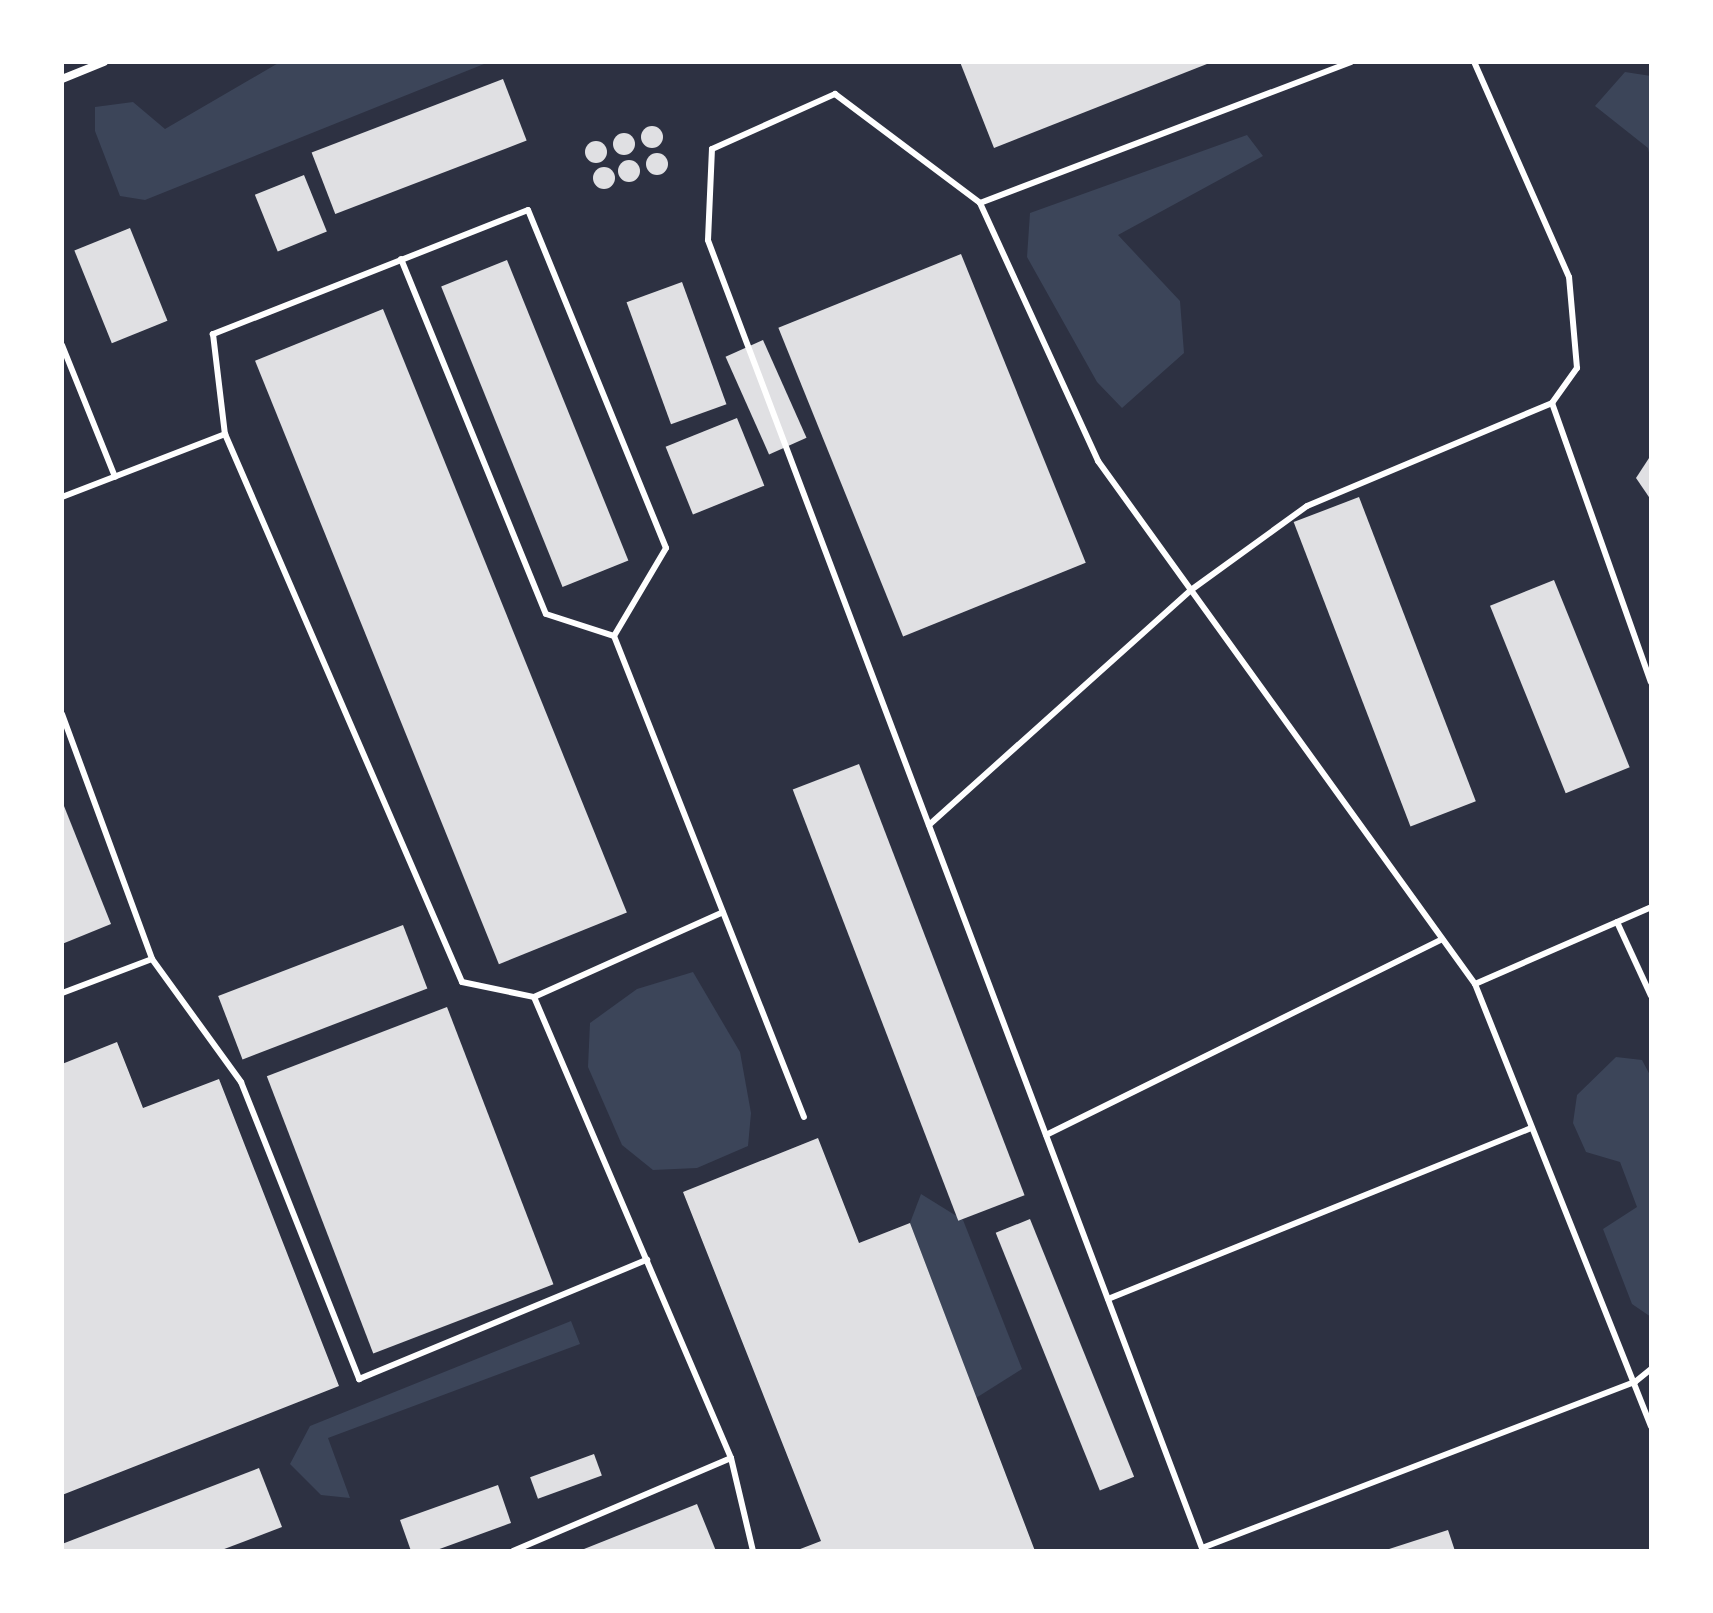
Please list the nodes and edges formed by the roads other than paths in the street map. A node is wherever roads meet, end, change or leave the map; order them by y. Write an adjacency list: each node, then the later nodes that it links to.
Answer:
1 (102, 62): 4 (street)
2 (1351, 62): 5 (lane)
3 (1474, 62): 8 (lane)
4 (62, 79)
5 (980, 203): 12 (lane); 16 (lane)
6 (401, 259): 9 (lane); 13 (lane); 13 (lane)
7 (62, 345): 10 (lane)
8 (1552, 403): 12 (lane); 14 (lane)
9 (225, 434): 10 (lane); 25 (lane)
10 (115, 477): 11 (lane)
11 (62, 497)
12 (1191, 590): 16 (lane); 20 (lane)
13 (614, 636): 18 (lane)
14 (1651, 682)
15 (62, 714): 21 (lane)
16 (929, 825): 28 (lane)
17 (1651, 907): 19 (lane)
18 (723, 912): 25 (lane); 26 (lane)
19 (1617, 922): 22 (lane); 24 (lane)
20 (1442, 939): 22 (lane); 28 (lane)
21 (152, 959): 23 (lane); 29 (lane)
22 (1475, 984): 27 (lane)
23 (62, 993)
24 (1651, 996)
25 (534, 997): 29 (lane)
26 (804, 1117)
27 (1532, 1128): 30 (lane); 32 (lane)
28 (1046, 1135): 30 (lane)
29 (647, 1260): 35 (lane)
30 (1108, 1299): 36 (lane)
31 (1651, 1369): 32 (lane)
32 (1635, 1382): 33 (lane); 36 (lane)
33 (1649, 1415): 34 (lane)
34 (1651, 1426)
35 (731, 1458): 37 (lane); 38 (lane)
36 (1203, 1549)
37 (513, 1551)
38 (753, 1551)

